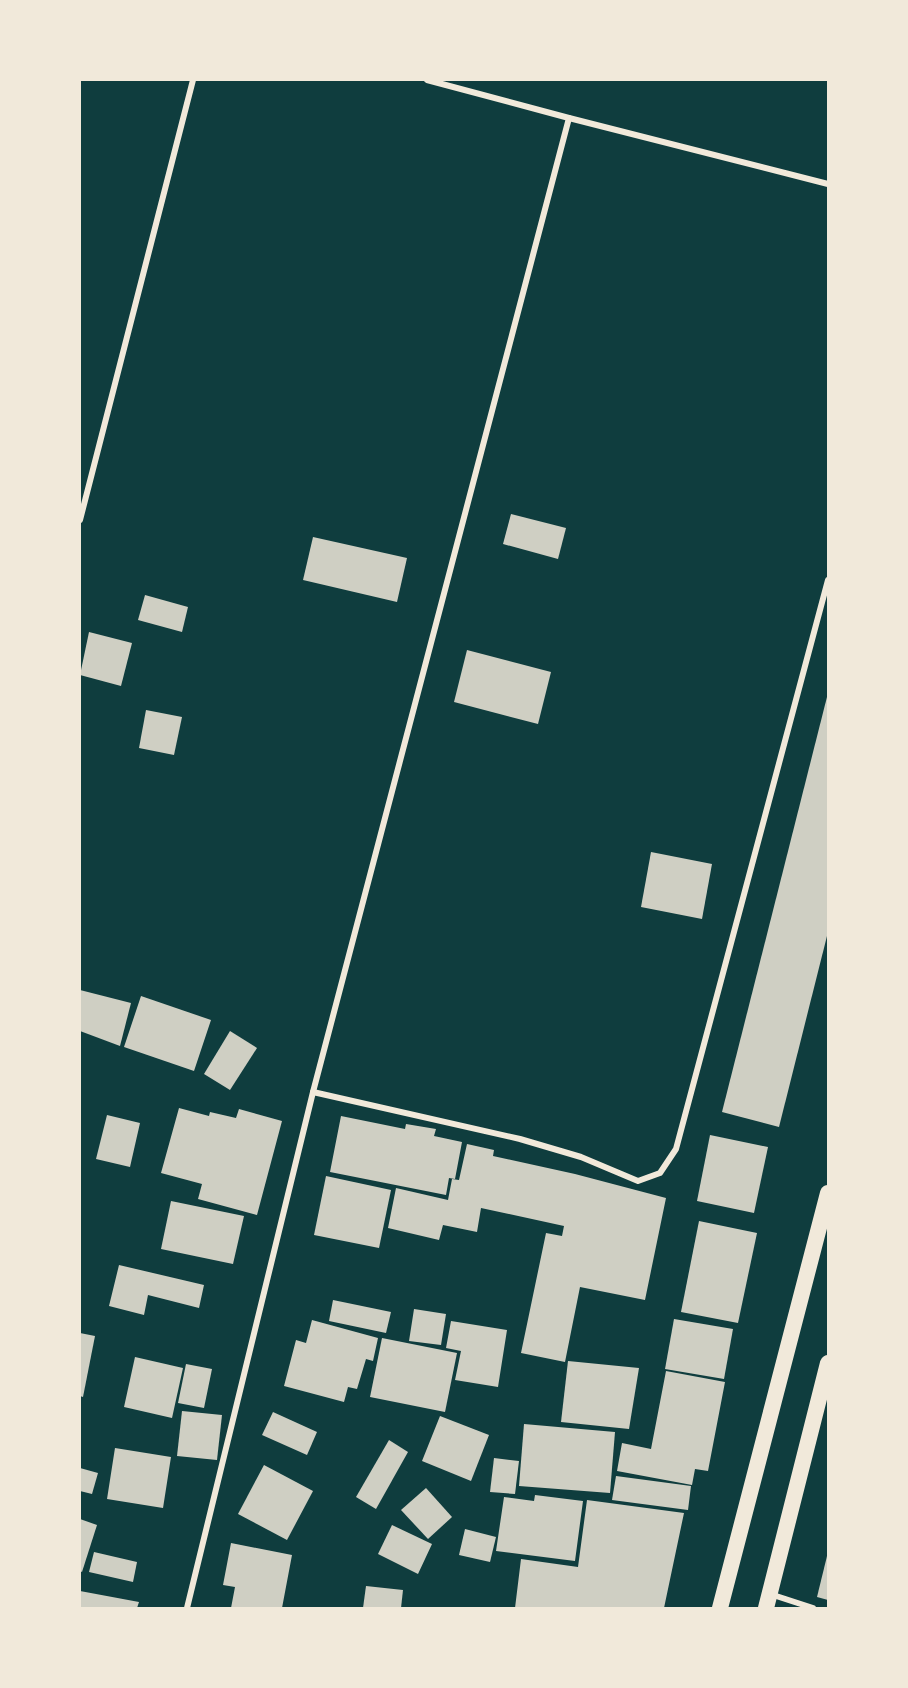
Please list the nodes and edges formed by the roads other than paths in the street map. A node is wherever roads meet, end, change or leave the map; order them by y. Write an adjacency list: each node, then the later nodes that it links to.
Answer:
1 (193, 80): 7 (street)
2 (427, 80): 4 (street)
3 (457, 80): 4 (street)
4 (455, 88): 5 (street)
5 (568, 118): 6 (street); 9 (street)
6 (828, 184)
7 (80, 520)
8 (828, 580): 9 (street)
9 (313, 1092): 13 (street)
10 (828, 1193): 14 (highway)
11 (828, 1363): 12 (highway)
12 (767, 1601): 15 (street)
13 (187, 1608)
14 (720, 1608)
15 (813, 1608)

